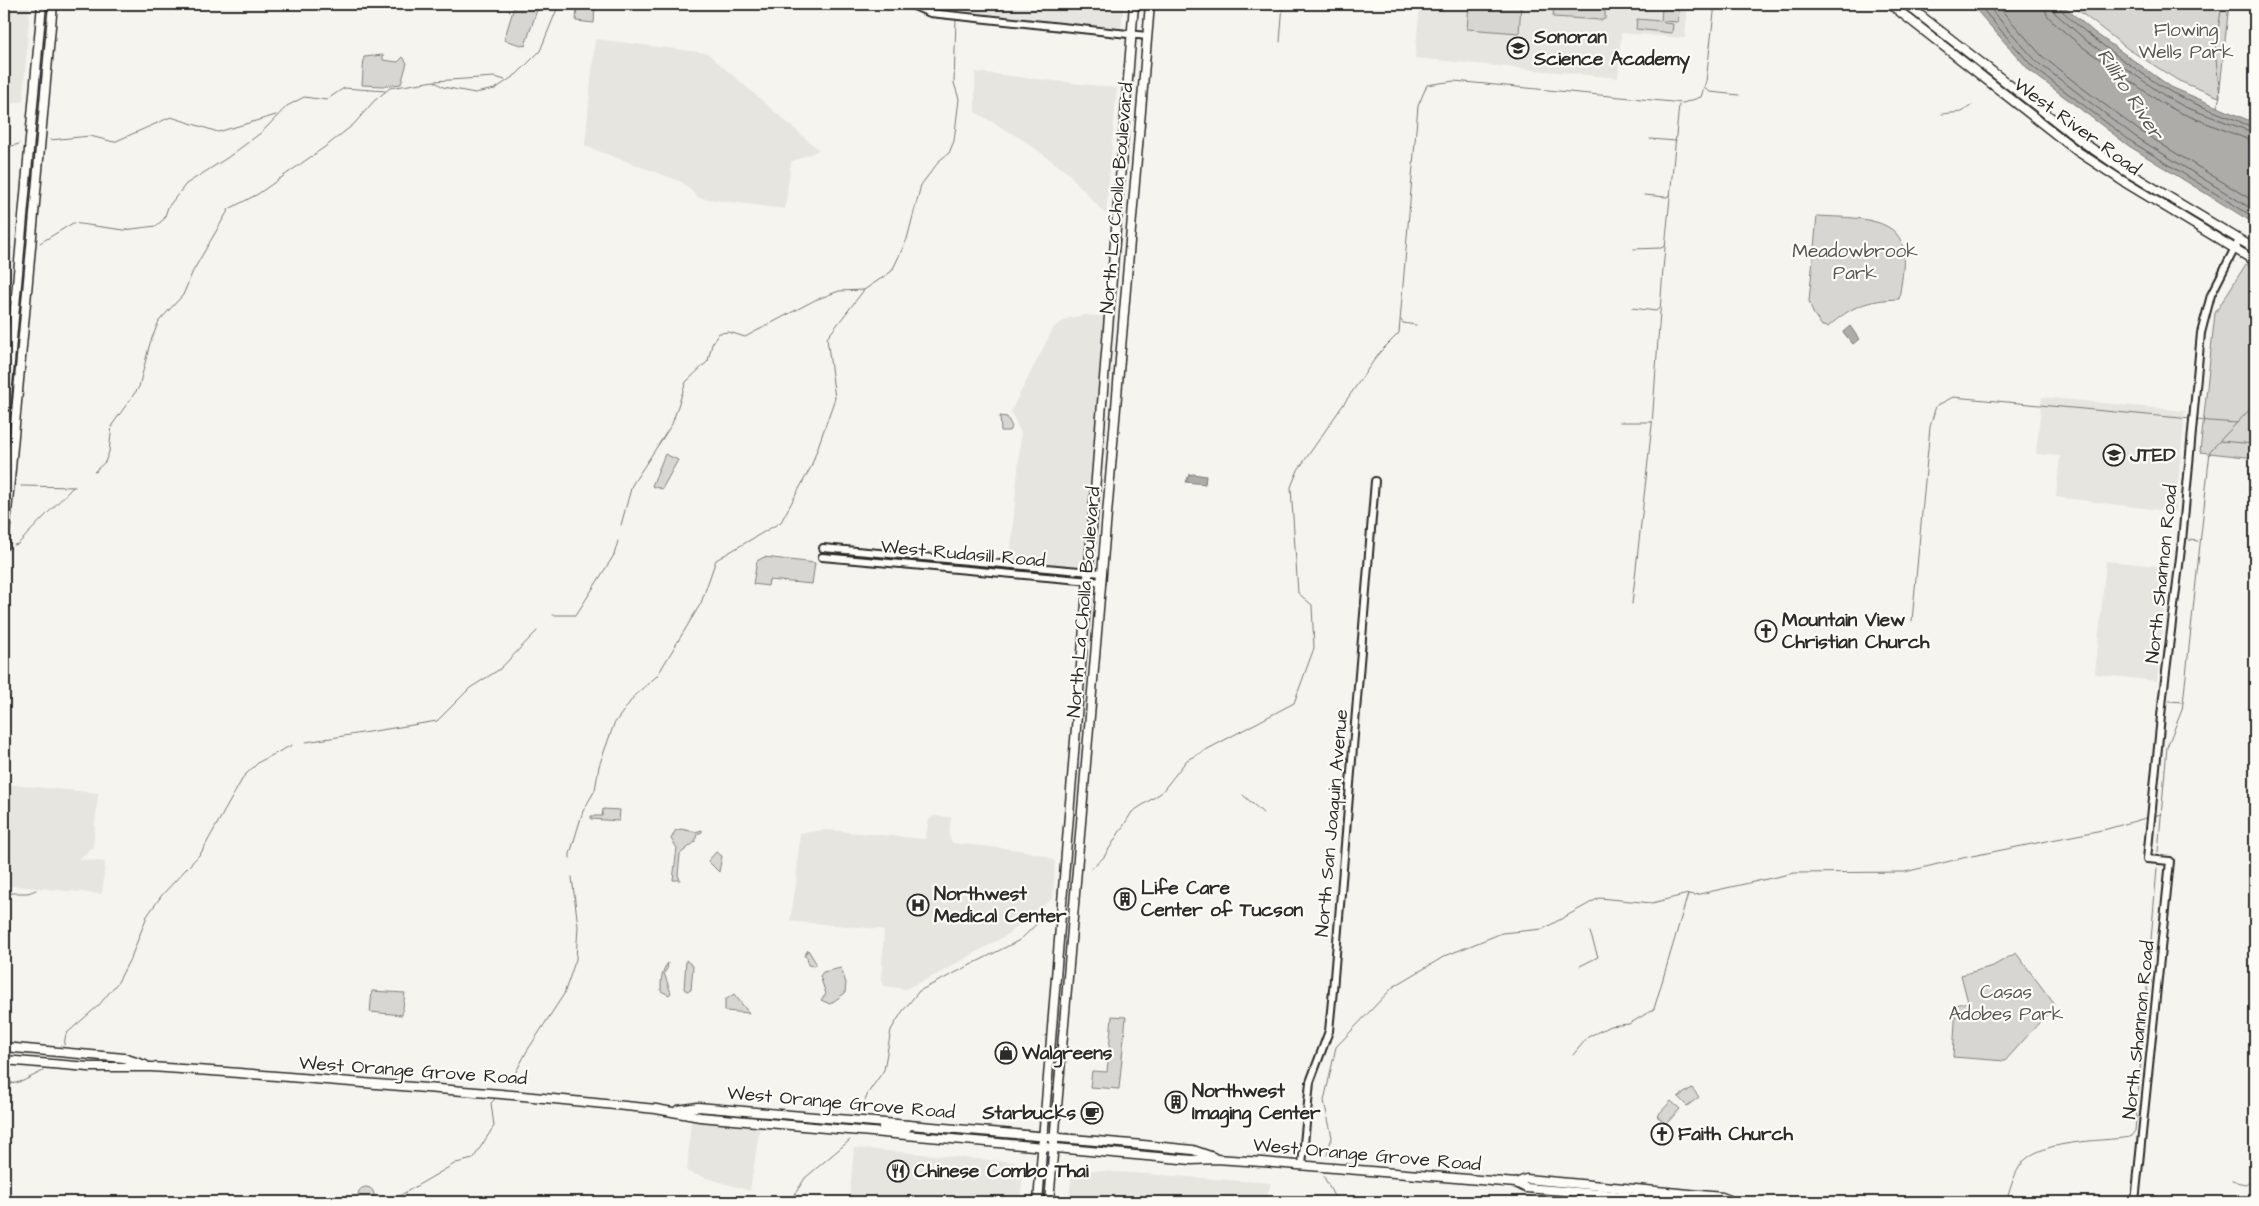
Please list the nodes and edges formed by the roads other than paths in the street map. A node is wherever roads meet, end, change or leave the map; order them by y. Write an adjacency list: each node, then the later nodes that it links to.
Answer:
1 (42, 4): 16 (main road)
2 (53, 4): 18 (main road)
3 (909, 4): 8 (street)
4 (1134, 4): 8 (main road, North La Cholla Boulevard)
5 (1150, 4): 9 (main road, North La Cholla Boulevard)
6 (1890, 4): 11 (main road, West River Road)
7 (1906, 4): 10 (main road, West River Road)
8 (1132, 34): 9 (street); 21 (main road, North La Cholla Boulevard)
9 (1147, 36): 22 (main road, North La Cholla Boulevard)
10 (1948, 37): 11 (main road); 12 (main road, West River Road)
11 (1941, 45): 13 (main road, West River Road)
12 (2240, 240): 13 (street, North Shannon Road); 14 (main road, West River Road)
13 (2234, 249): 15 (main road, West River Road); 42 (street, North Shannon Road)
14 (2255, 249)
15 (2255, 261)
16 (4, 430)
17 (1375, 481): 34 (street, North San Joaquin Avenue)
18 (4, 546)
19 (823, 548): 21 (street, West Rudasill Road)
20 (822, 557): 21 (street, West Rudasill Road)
21 (1088, 576): 22 (street, West Rudasill Road); 29 (main road, North La Cholla Boulevard)
22 (1102, 577): 30 (main road, North La Cholla Boulevard)
23 (4, 1047): 25 (main road, West Orange Grove Road)
24 (4, 1060): 25 (main road, West Orange Grove Road)
25 (152, 1068): 26 (main road, West Orange Grove Road)
26 (671, 1111): 27 (main road, West Orange Grove Road); 28 (main road, West Orange Grove Road)
27 (907, 1125): 28 (main road); 29 (main road, West Orange Grove Road)
28 (847, 1130): 31 (main road, West Orange Grove Road)
29 (1043, 1136): 30 (main road, West Orange Grove Road); 31 (main road, North La Cholla Boulevard)
30 (1055, 1137): 32 (main road, North La Cholla Boulevard); 33 (main road, West Orange Grove Road)
31 (1042, 1148): 32 (main road, West Orange Grove Road); 37 (main road, North La Cholla Boulevard)
32 (1054, 1149): 33 (main road, West Orange Grove Road); 38 (main road, North La Cholla Boulevard)
33 (1216, 1159): 34 (main road, West Orange Grove Road)
34 (1302, 1165): 35 (main road, West Orange Grove Road)
35 (1516, 1183): 36 (main road, West Orange Grove Road); 41 (main road, West Orange Grove Road)
36 (1583, 1192): 39 (street); 40 (main road, West Orange Grove Road)
37 (1038, 1202)
38 (1050, 1202)
39 (1583, 1202)
40 (1701, 1202)
41 (1733, 1202)
42 (2135, 1202)

